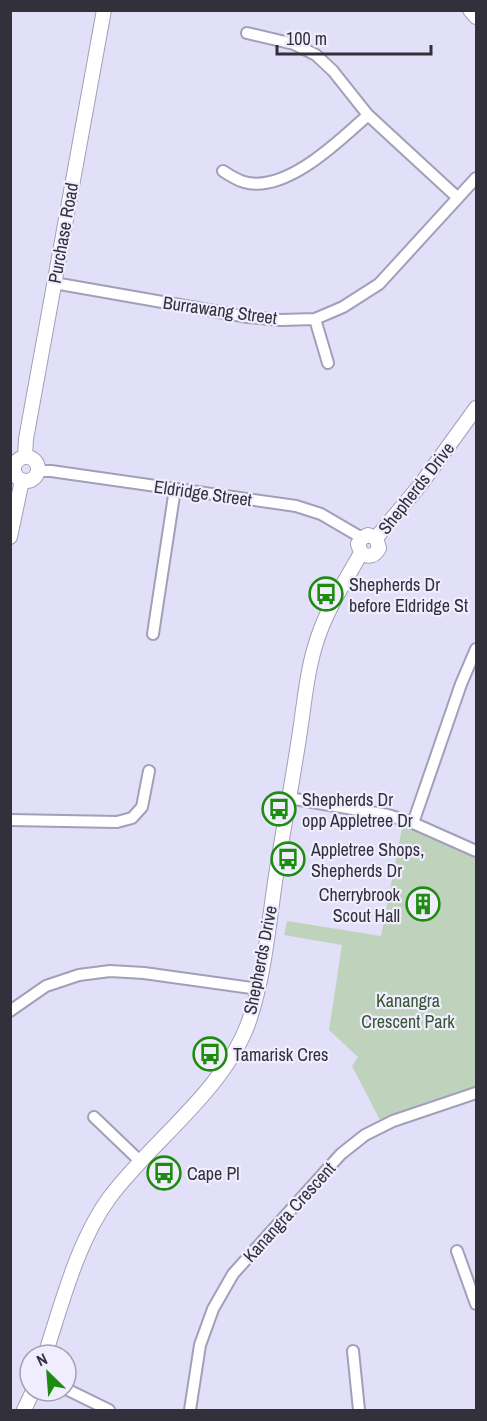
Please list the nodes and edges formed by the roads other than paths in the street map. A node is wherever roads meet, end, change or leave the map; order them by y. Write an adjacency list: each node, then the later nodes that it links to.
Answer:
1 (104, 10): 9 (main road, Purchase Road)
2 (470, 10): 3 (main road)
3 (477, 17)
4 (247, 33): 5 (street)
5 (368, 115): 6 (street); 8 (street)
6 (223, 171)
7 (477, 178): 8 (street, Burrawang Street)
8 (458, 198): 10 (street, Burrawang Street)
9 (54, 283): 10 (street, Burrawang Street); 13 (main road, Purchase Road)
10 (315, 319): 11 (street)
11 (328, 363)
12 (477, 408): 19 (main road, Shepherds Drive)
13 (26, 456): 14 (main road); 15 (main road)
14 (38, 471): 15 (main road); 16 (street, Eldridge Street)
15 (15, 473): 17 (main road)
16 (175, 489): 18 (street, Eldridge Street); 21 (street)
17 (10, 537)
18 (362, 538): 19 (main road); 20 (main road)
19 (376, 538): 20 (main road)
20 (362, 553): 24 (main road, Shepherds Drive)
21 (153, 634)
22 (477, 649): 26 (street)
23 (149, 771): 25 (street)
24 (289, 798): 26 (street); 28 (main road, Shepherds Drive)
25 (10, 820)
26 (412, 823): 27 (street)
27 (477, 851)
28 (259, 989): 29 (street); 32 (main road, Shepherds Drive)
29 (10, 1011)
30 (477, 1093): 39 (street, Kanangra Crescent)
31 (94, 1117): 32 (street)
32 (141, 1162): 35 (main road, Shepherds Drive)
33 (457, 1251): 34 (street)
34 (477, 1304)
35 (49, 1343)
36 (353, 1351): 40 (street)
37 (78, 1395): 38 (street)
38 (109, 1410)
39 (190, 1410)
40 (359, 1410)

